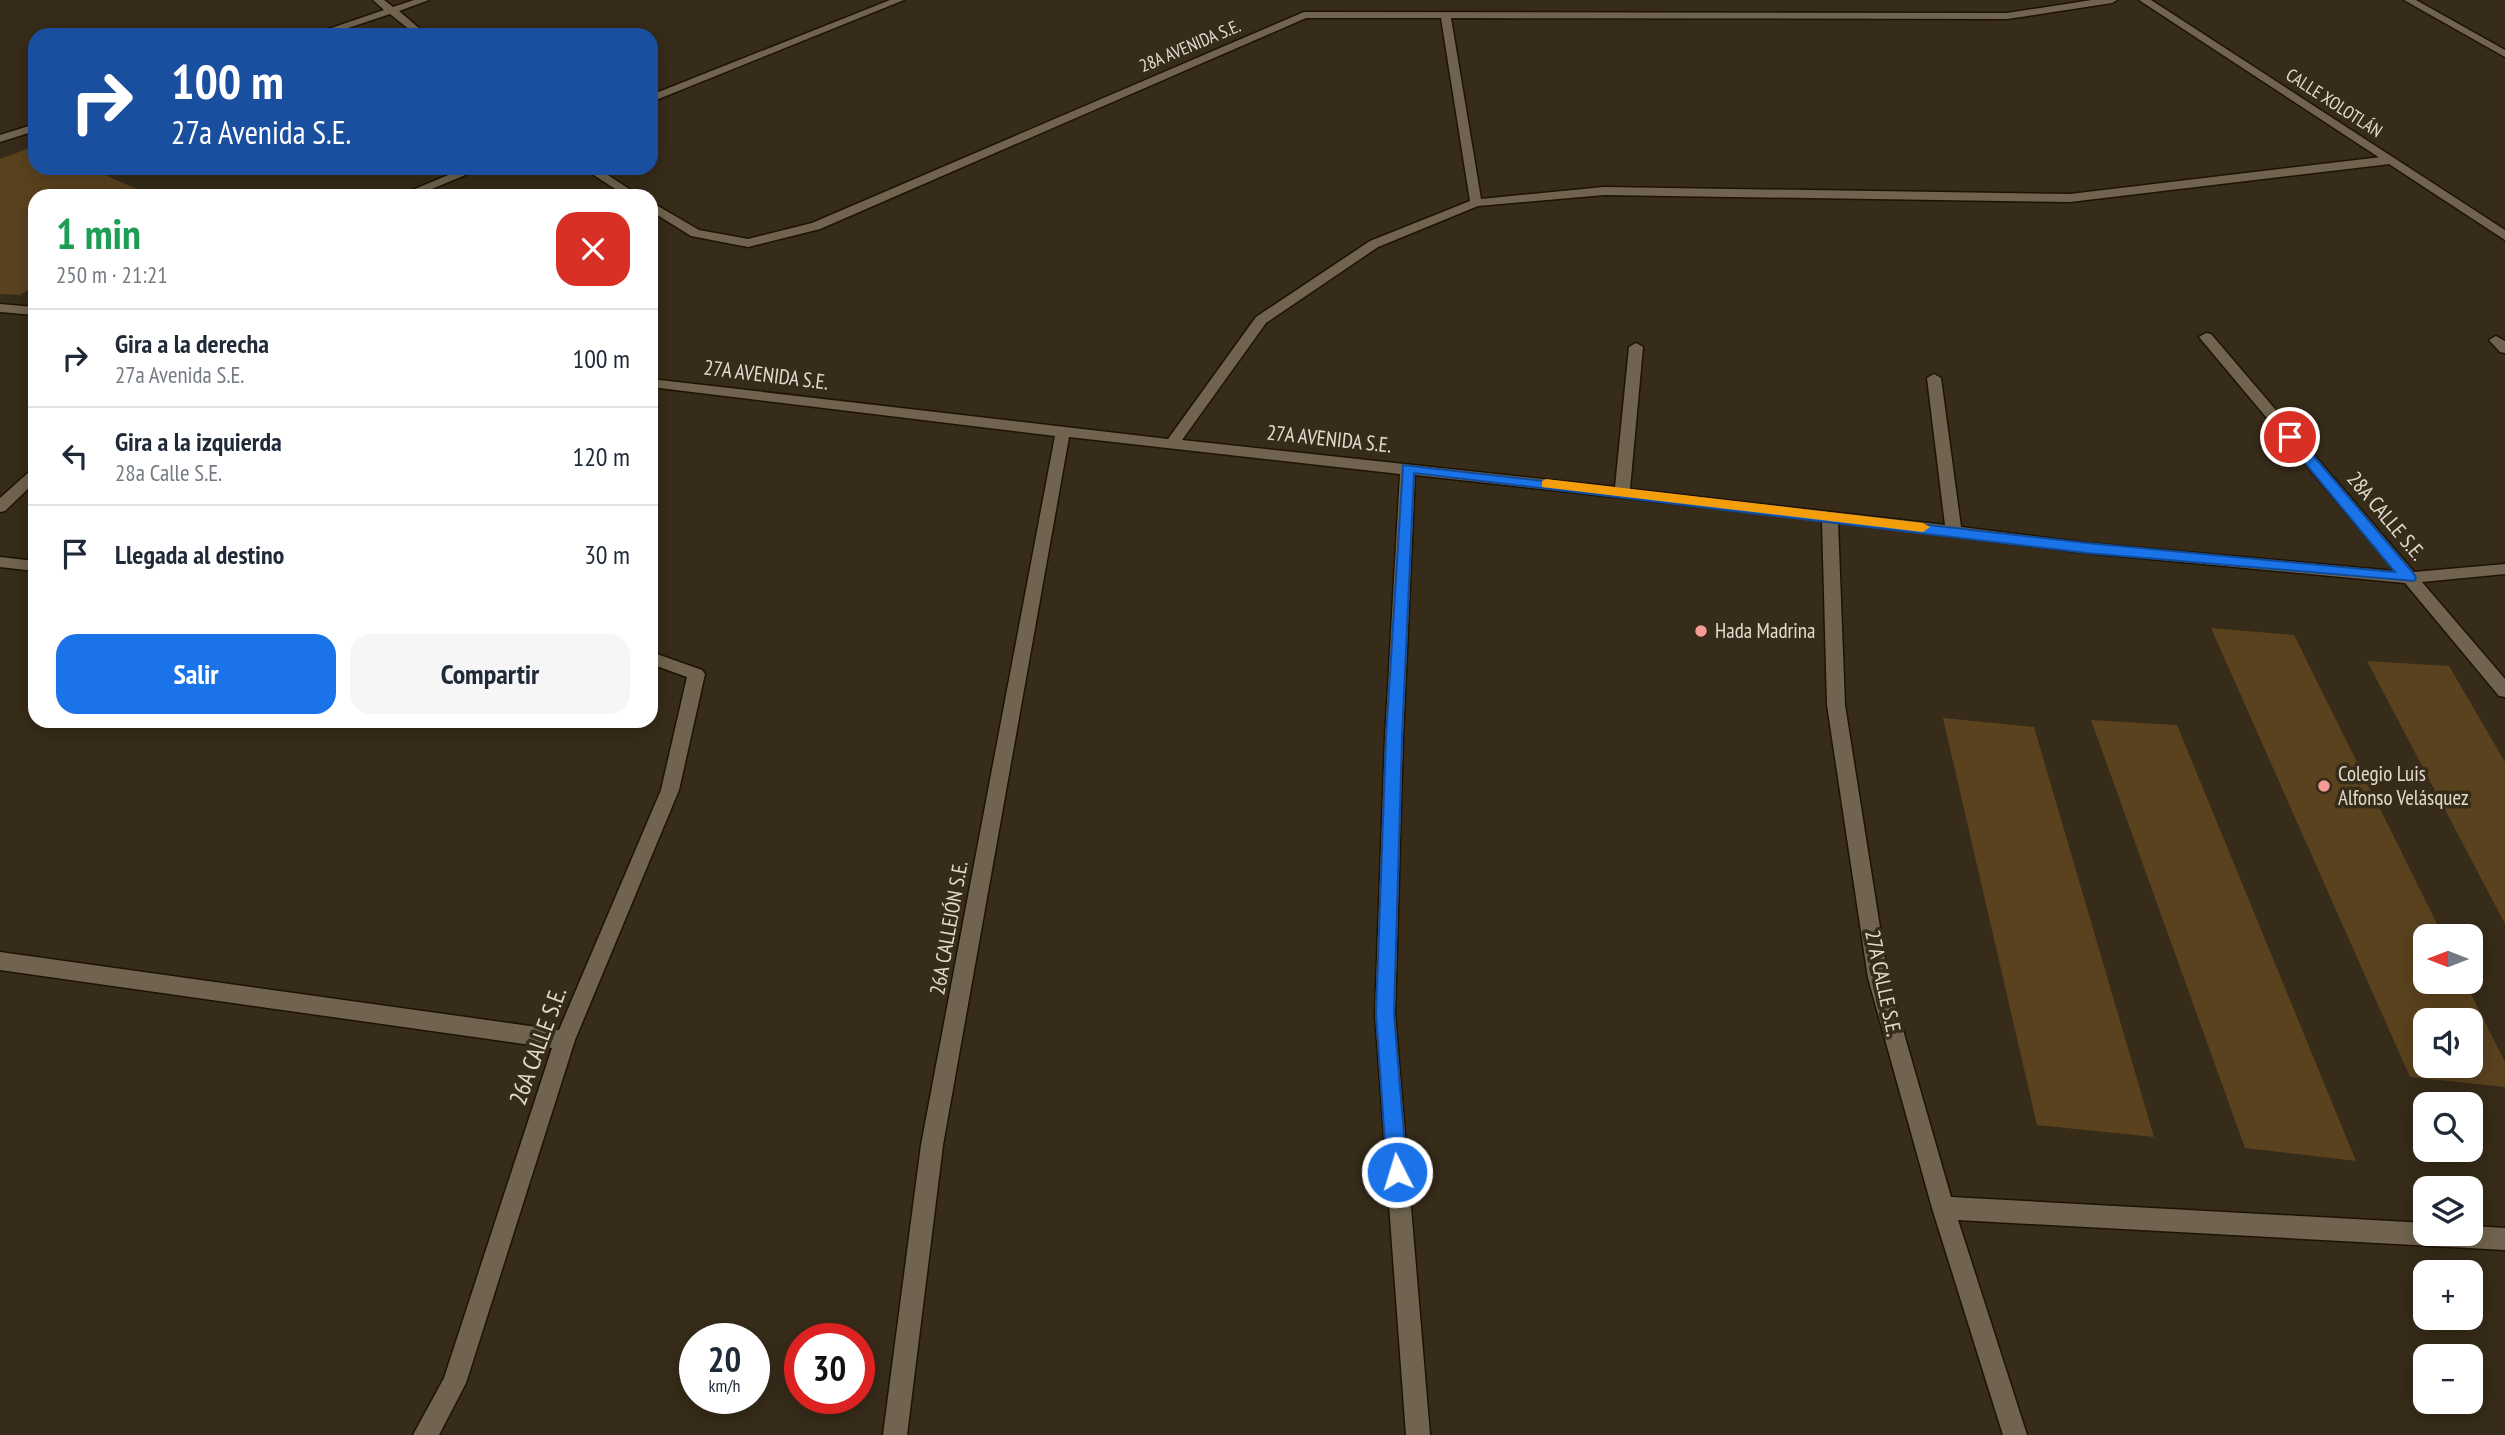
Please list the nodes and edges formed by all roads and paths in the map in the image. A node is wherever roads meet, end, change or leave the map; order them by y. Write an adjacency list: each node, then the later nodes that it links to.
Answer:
1 (378, 0): 7 (street)
2 (424, 0): 7 (street)
3 (899, 0): 12 (street)
4 (2112, 0): 8 (street, 28A AVENIDA S.E.)
5 (2144, 0): 15 (street, CALLE XOLOTLÁN)
6 (2409, 0): 11 (street)
7 (393, 10): 9 (street); 10 (street)
8 (1445, 14): 20 (street); 21 (street, 28A AVENIDA S.E.)
9 (338, 28)
10 (414, 28)
11 (2505, 54)
12 (658, 96)
13 (28, 129): 14 (street)
14 (0, 139)
15 (2390, 160): 20 (street); 22 (street, CALLE XOLOTLÁN)
16 (458, 175): 18 (street)
17 (600, 175): 19 (street)
18 (422, 189)
19 (623, 189)
20 (1476, 203): 30 (street)
21 (658, 210)
22 (2505, 236)
23 (0, 308): 24 (street)
24 (28, 310)
25 (2206, 337): 40 (street, 28A CALLE S.E.)
26 (1636, 347): 33 (street)
27 (1934, 377): 36 (street)
28 (658, 384): 29 (street, 27A AVENIDA S.E.)
29 (1063, 432): 30 (street, 27A AVENIDA S.E.); 48 (street, 26A CALLEJÓN S.E.)
30 (1172, 444): 31 (street, 27A AVENIDA S.E.)
31 (1408, 468): 33 (street, 27A AVENIDA S.E.); 49 (street)
32 (28, 481): 34 (street)
33 (1622, 492): 35 (street, 27A AVENIDA S.E.)
34 (0, 507)
35 (1830, 516): 36 (street, 27A AVENIDA S.E.); 45 (street, 27A CALLE S.E.)
36 (1954, 531): 40 (street, 27A AVENIDA S.E.)
37 (0, 562): 38 (street)
38 (28, 565)
39 (2505, 569): 40 (street, 27A AVENIDA S.E.)
40 (2409, 578): 42 (street, 28A CALLE S.E.)
41 (658, 660): 44 (street, 26A CALLE S.E.)
42 (2505, 691)
43 (0, 961): 44 (street)
44 (565, 1041): 47 (street, 26A CALLE S.E.)
45 (1943, 1208): 46 (street); 50 (street, 27A CALLE S.E.)
46 (2505, 1239)
47 (425, 1435)
48 (895, 1435)
49 (1418, 1435)
50 (2015, 1435)

